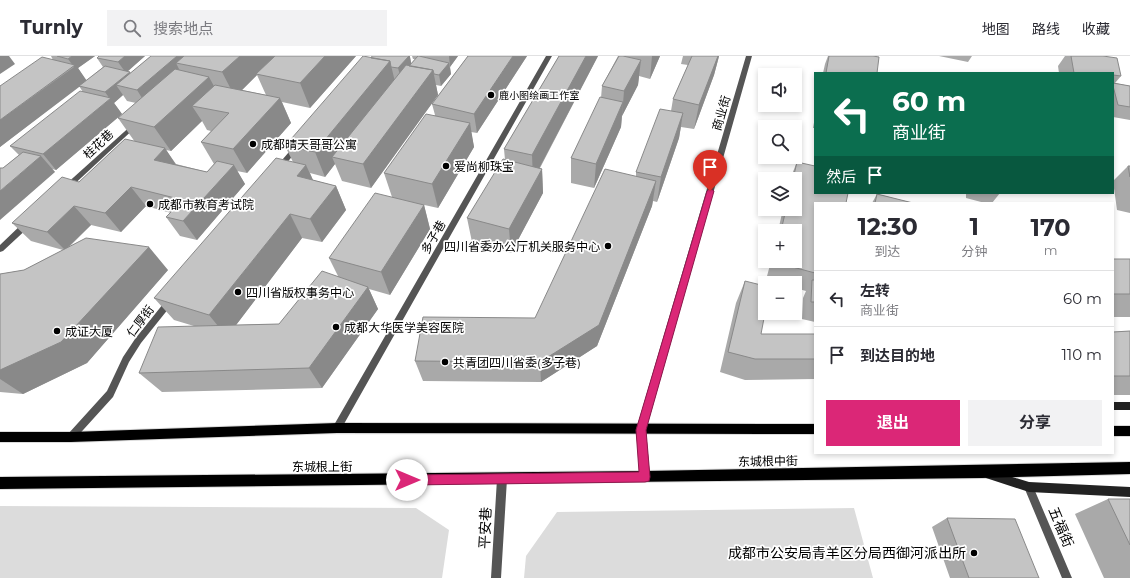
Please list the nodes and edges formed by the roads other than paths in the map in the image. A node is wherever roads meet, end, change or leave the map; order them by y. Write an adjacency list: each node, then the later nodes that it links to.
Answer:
1 (549, 56): 12 (street, 多子巷)
2 (749, 56): 14 (street, 商业街)
3 (140, 120): 6 (street, 桂花巷)
4 (300, 142): 5 (street)
5 (275, 173)
6 (58, 195)
7 (35, 217): 8 (street)
8 (0, 249)
9 (174, 295): 18 (street, 仁厚街)
10 (1114, 406): 11 (street)
11 (1130, 406)
12 (337, 428): 14 (main road); 18 (main road)
13 (814, 429): 14 (main road)
14 (641, 430): 21 (street, 商业街)
15 (1114, 431): 16 (main road)
16 (1130, 431)
17 (0, 437): 18 (main road)
18 (72, 437)
19 (1130, 468): 20 (main road)
20 (982, 472): 21 (main road, 东城根中街); 24 (street, 东城根中街)
21 (645, 477): 22 (main road, 东城根上街)
22 (502, 479): 23 (main road, 东城根上街); 26 (street, 平安巷)
23 (0, 483)
24 (1029, 487): 25 (street, 东城根中街); 27 (street, 五福街)
25 (1130, 492)
26 (496, 578)
27 (1067, 578)

